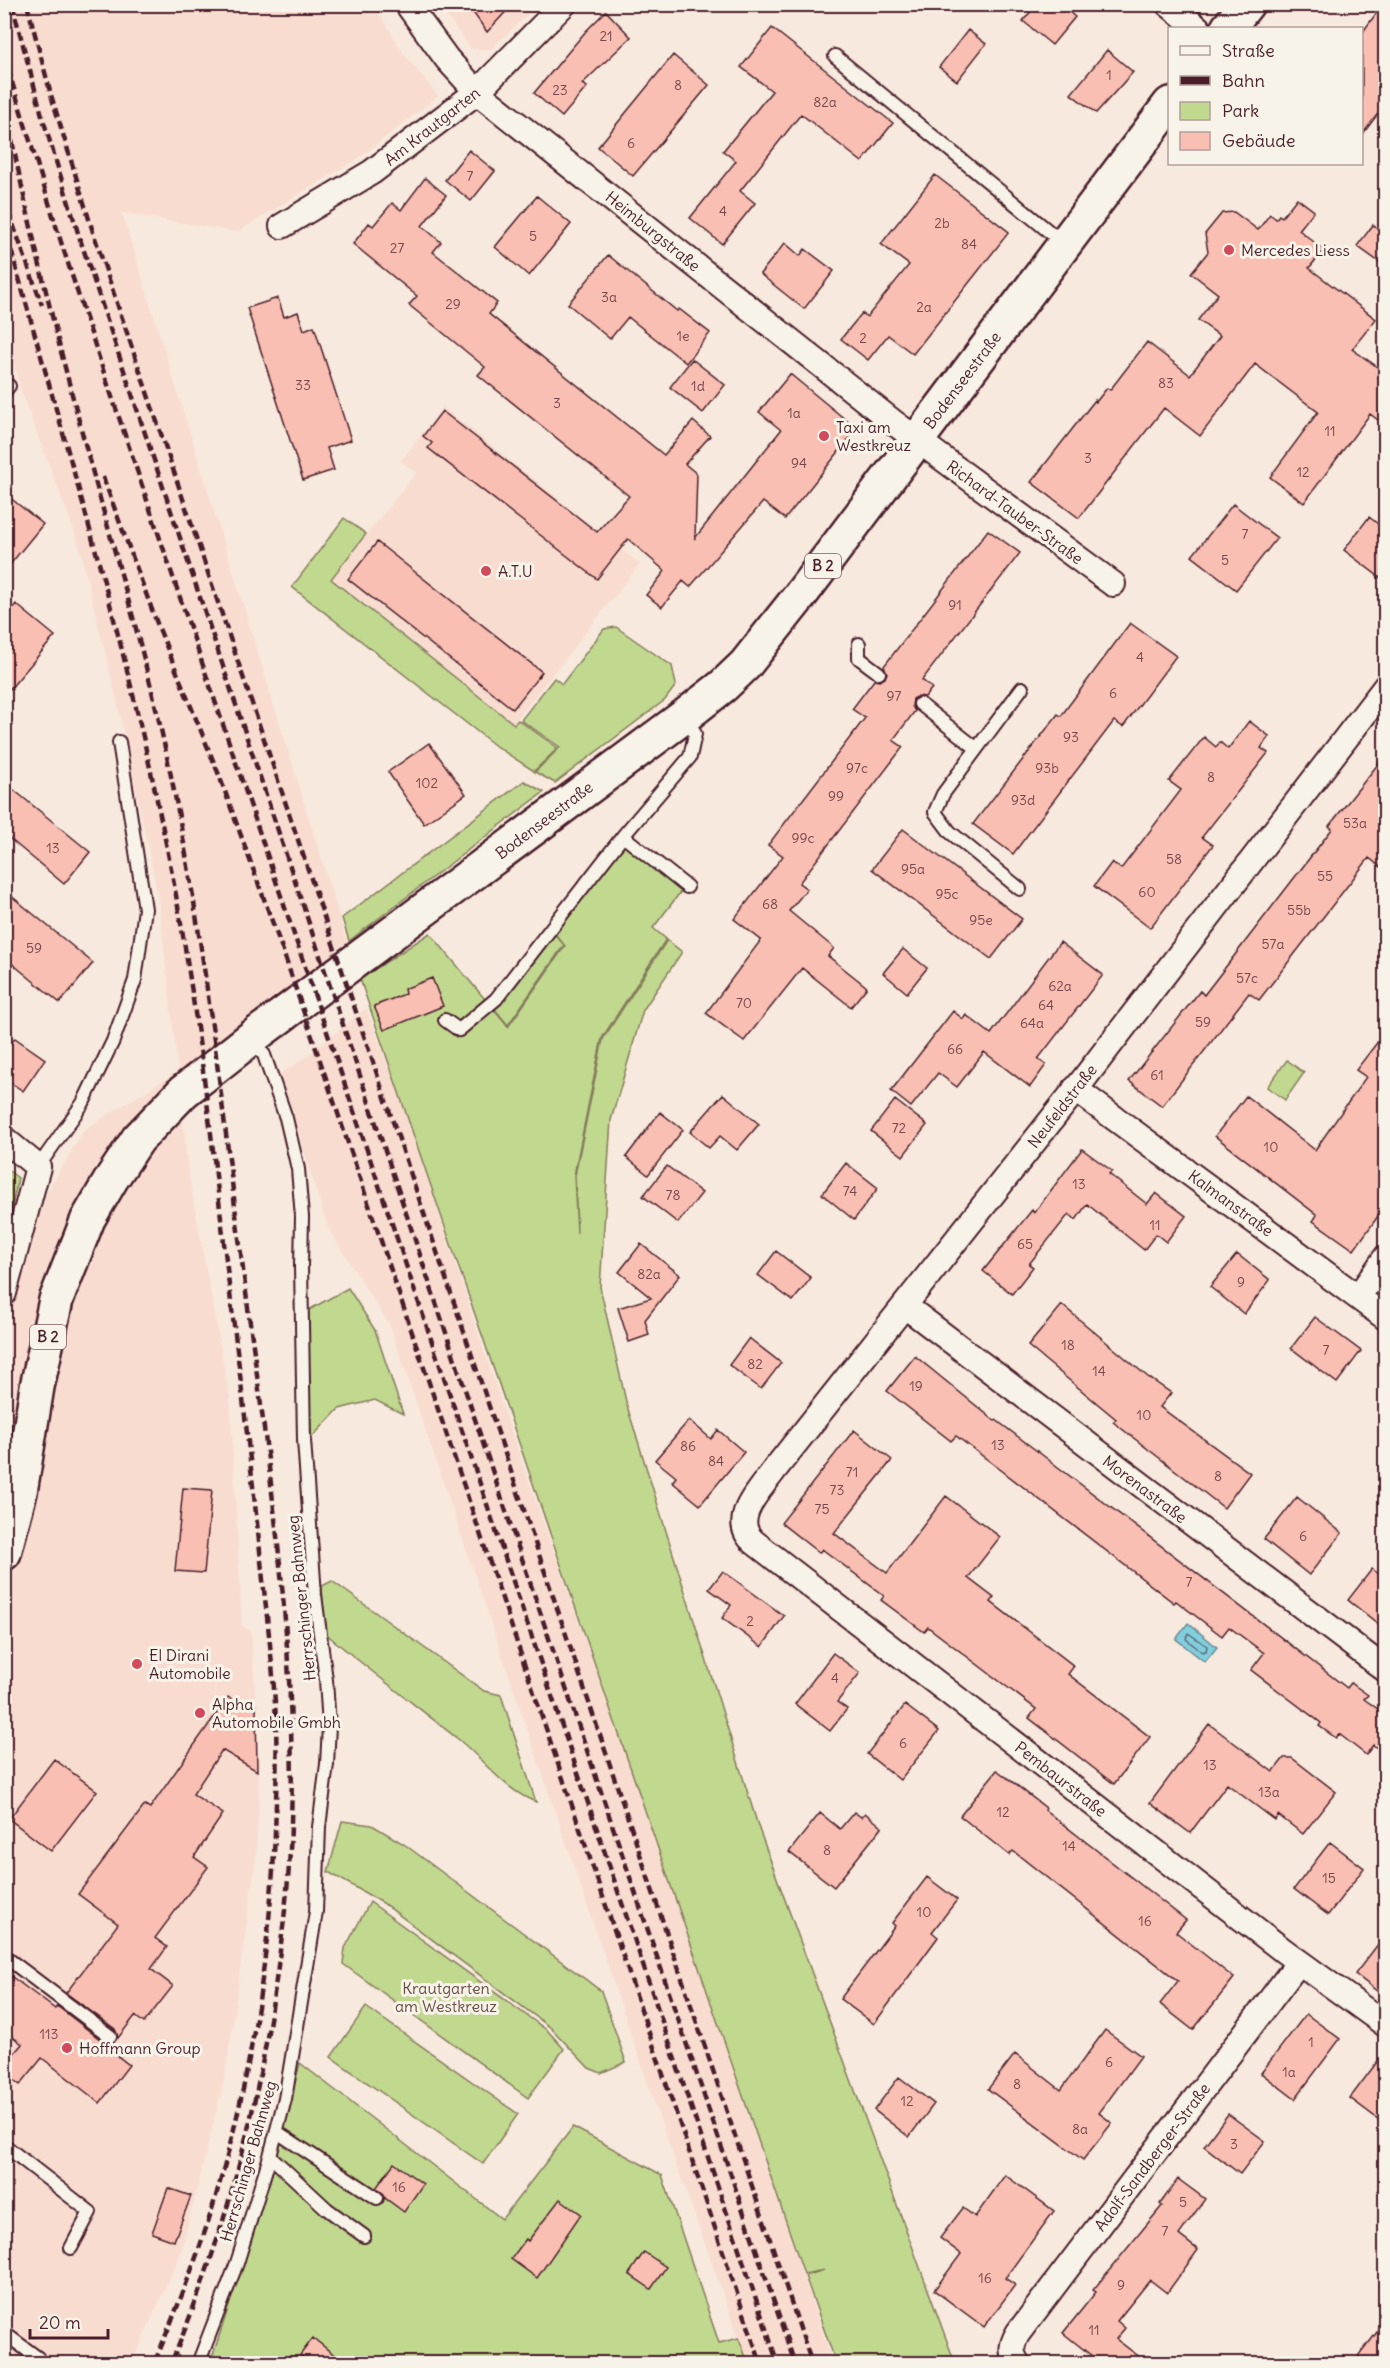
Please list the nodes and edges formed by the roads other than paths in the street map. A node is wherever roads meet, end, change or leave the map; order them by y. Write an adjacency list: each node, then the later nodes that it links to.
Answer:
1 (407, 4): 8 (street, Heimburgstraße)
2 (564, 4): 8 (street, Am Krautgarten)
3 (1168, 4): 5 (street)
4 (1246, 4): 6 (main road)
5 (1197, 27)
6 (1228, 27)
7 (835, 56): 11 (lane)
8 (477, 92): 10 (street, Am Krautgarten); 12 (street, Heimburgstraße)
9 (1168, 107): 11 (main road, Bodenseestraße / B 2)
10 (282, 225)
11 (1064, 244): 12 (main road, Bodenseestraße / B 2)
12 (917, 440): 13 (street, Richard-Tauber-Straße); 19 (main road, Bodenseestraße / B 2)
13 (1113, 584)
14 (859, 644): 15 (lane)
15 (879, 673)
16 (1386, 686): 27 (street, Neufeldstraße)
17 (1022, 688): 21 (lane)
18 (920, 704): 21 (lane)
19 (686, 715): 22 (lane); 26 (main road, Bodenseestraße / B 2)
20 (118, 742): 29 (lane)
21 (976, 748): 24 (lane)
22 (623, 836): 23 (lane); 25 (lane)
23 (687, 887)
24 (1020, 889)
25 (445, 1020)
26 (254, 1036): 36 (main road, Bodenseestraße / B 2); 42 (lane, Herrschinger Bahnweg)
27 (1075, 1089): 32 (street, Kalmanstraße); 33 (street, Neufeldstraße)
28 (4, 1139): 29 (street)
29 (38, 1167): 31 (street)
30 (1386, 1257): 32 (street)
31 (4, 1293)
32 (1358, 1297): 34 (street, Kalmanstraße)
33 (905, 1306): 35 (street, Neufeldstraße); 37 (street, Morenastraße)
34 (1386, 1318)
35 (743, 1526): 39 (street, Pembaurstraße)
36 (4, 1553)
37 (1386, 1670)
38 (4, 1956): 41 (lane)
39 (1299, 1962): 40 (street, Pembaurstraße); 49 (street, Adolf-Sandberger-Straße)
40 (1386, 2025)
41 (110, 2036)
42 (277, 2132): 44 (lane, Herrschinger Bahnweg); 45 (lane)
43 (4, 2145): 47 (lane)
44 (270, 2156): 46 (lane); 51 (lane, Herrschinger Bahnweg)
45 (377, 2198)
46 (364, 2236)
47 (71, 2248)
48 (4, 2333): 50 (lane)
49 (1015, 2359)
50 (35, 2364)
51 (198, 2364)

